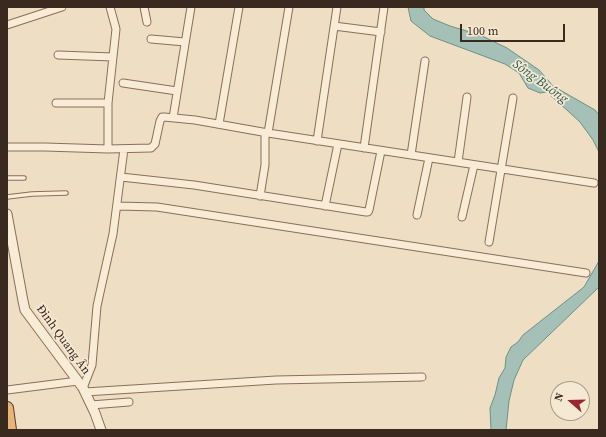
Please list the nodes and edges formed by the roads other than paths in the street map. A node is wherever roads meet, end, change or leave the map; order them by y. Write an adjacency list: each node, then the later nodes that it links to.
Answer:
1 (62, 7): 10 (street)
2 (110, 7): 16 (street)
3 (144, 7): 9 (street)
4 (191, 7): 14 (street)
5 (239, 7): 25 (street)
6 (290, 7): 26 (street)
7 (337, 7): 11 (street)
8 (384, 7): 12 (street)
9 (147, 22)
10 (7, 25)
11 (334, 26): 12 (street); 27 (street)
12 (381, 32): 30 (street)
13 (151, 39): 14 (street)
14 (185, 42): 19 (street)
15 (58, 55): 16 (street)
16 (114, 56): 23 (street)
17 (425, 61): 34 (street)
18 (123, 83): 19 (street)
19 (177, 91): 24 (street)
20 (468, 97): 36 (street)
21 (513, 98): 38 (street)
22 (56, 103): 23 (street)
23 (108, 103): 31 (street)
24 (173, 118): 25 (street); 32 (street)
25 (219, 124): 26 (street)
26 (266, 133): 27 (street); 44 (street)
27 (317, 141): 28 (street)
28 (338, 144): 30 (street); 47 (street)
29 (7, 147): 31 (street)
30 (364, 148): 33 (street)
31 (108, 149): 32 (street)
32 (124, 149): 39 (street)
33 (381, 151): 34 (street); 47 (street)
34 (411, 155): 35 (street)
35 (429, 158): 36 (street); 49 (street)
36 (458, 162): 37 (street)
37 (474, 165): 38 (street); 50 (street)
38 (502, 169): 42 (street); 51 (street)
39 (121, 177): 44 (street); 46 (street)
40 (7, 178): 41 (lane)
41 (24, 178)
42 (594, 183)
43 (66, 193): 45 (lane)
44 (260, 196): 47 (street)
45 (7, 197)
46 (117, 206): 52 (street); 54 (street)
47 (325, 206)
48 (7, 214): 54 (street, Đinh Quang Ân)
49 (417, 215)
50 (462, 217)
51 (489, 242)
52 (586, 273)
53 (422, 377): 54 (street)
54 (82, 387): 55 (street); 57 (street, Đinh Quang Ân)
55 (7, 390)
56 (129, 402): 57 (street)
57 (91, 405): 60 (street, Đinh Quang Ân)
58 (7, 408): 59 (highway)
59 (10, 430)
60 (101, 430)

